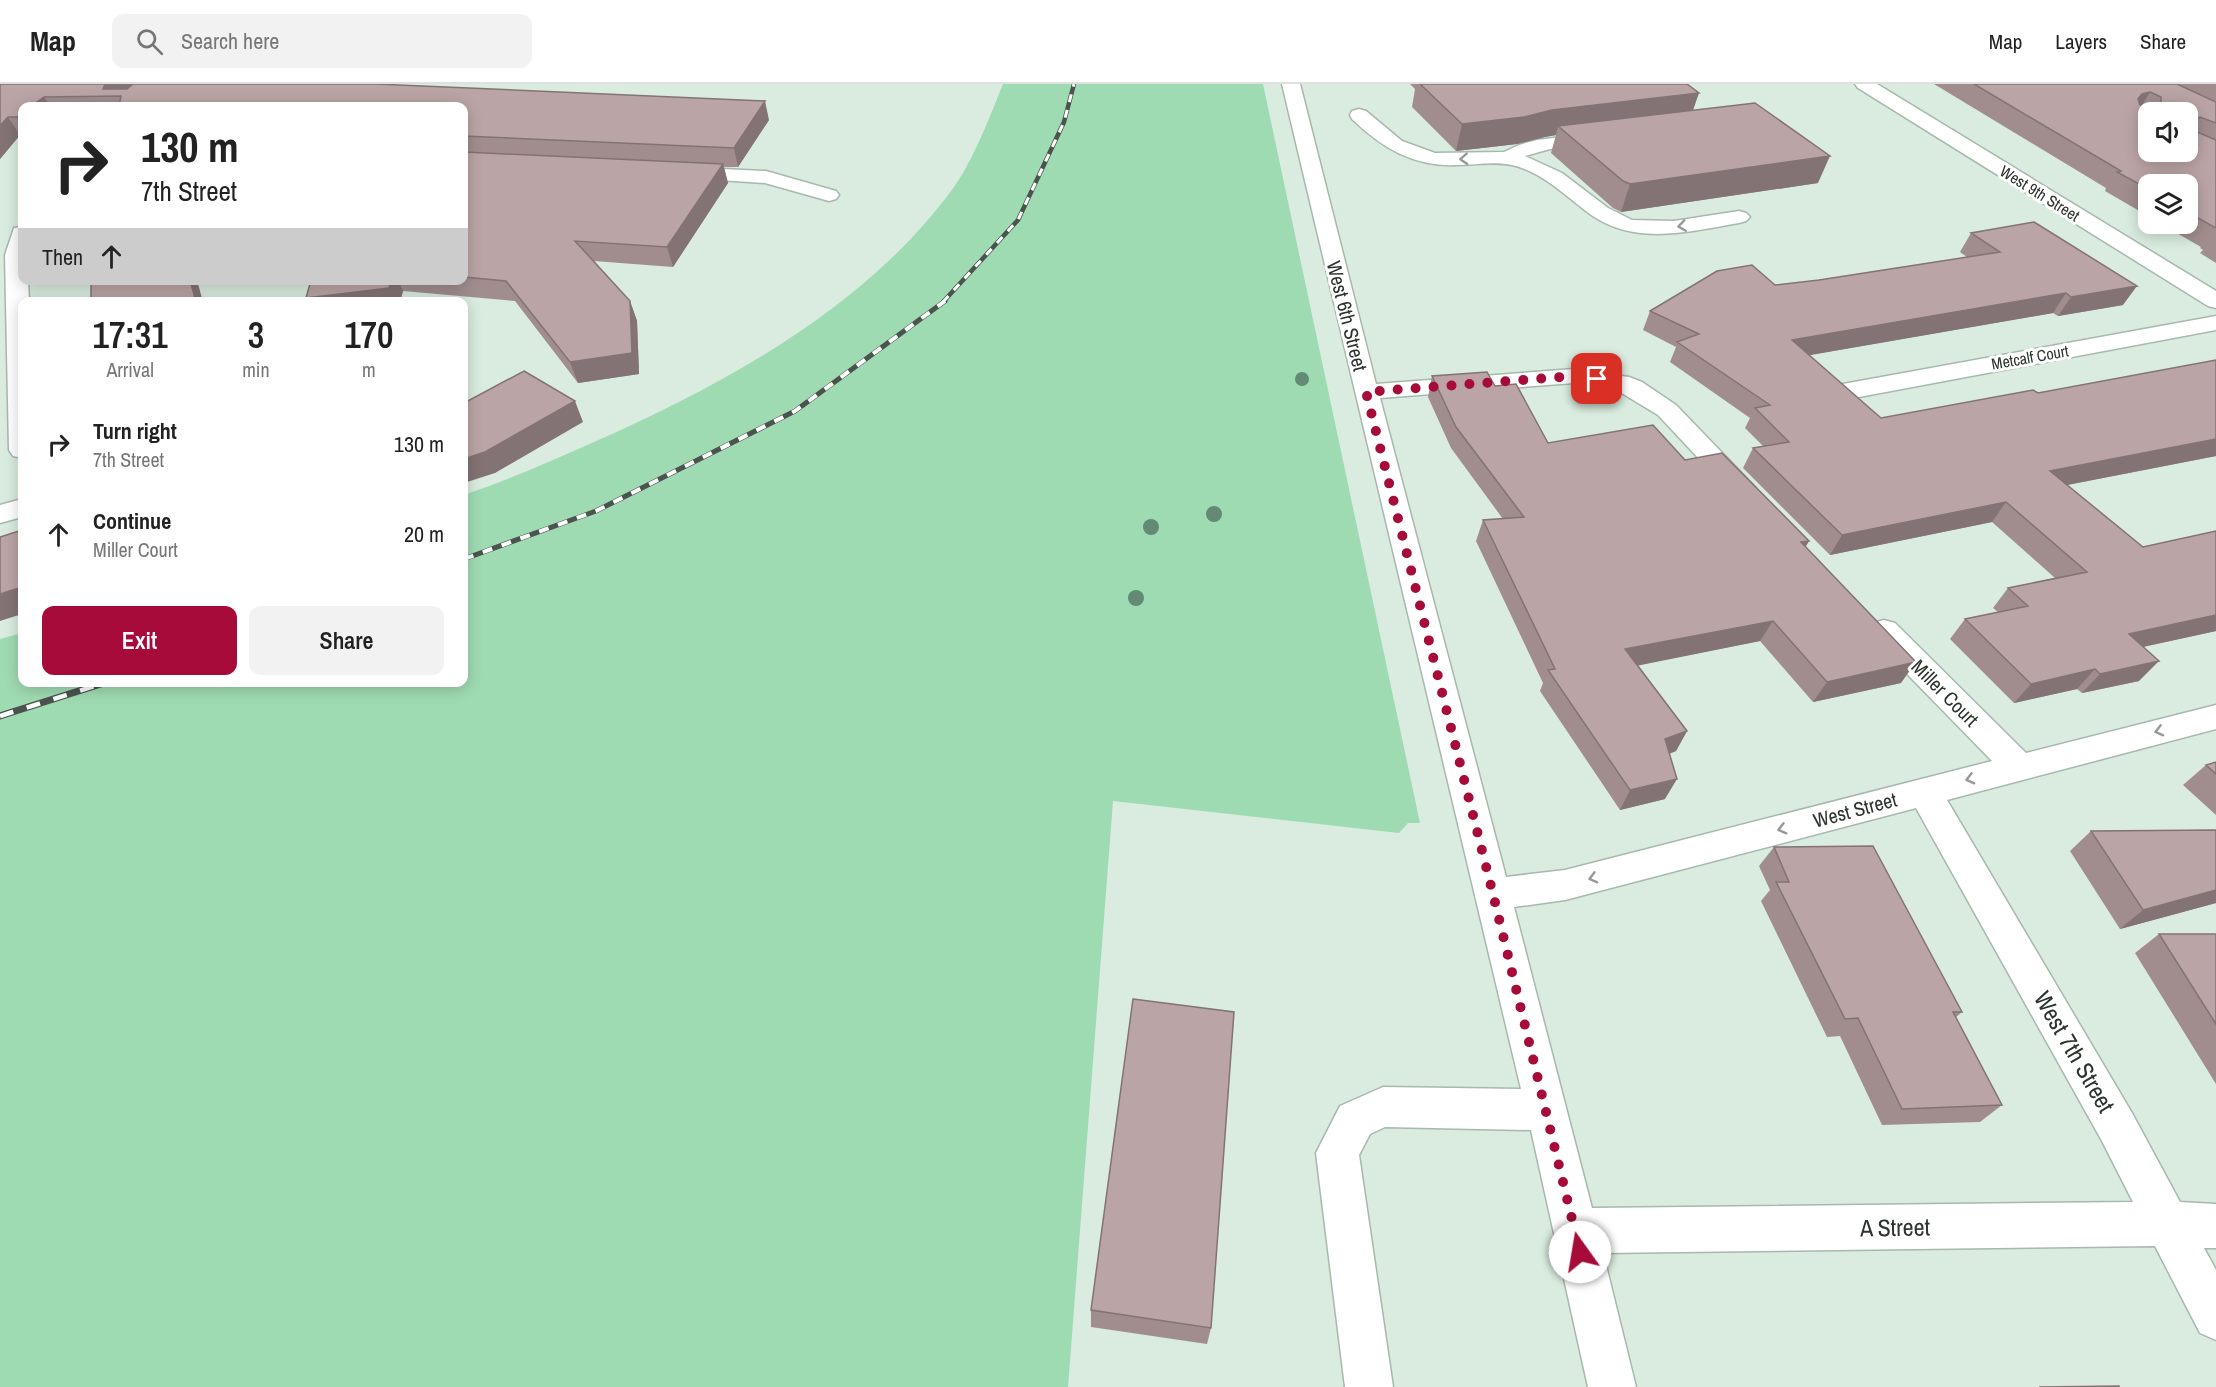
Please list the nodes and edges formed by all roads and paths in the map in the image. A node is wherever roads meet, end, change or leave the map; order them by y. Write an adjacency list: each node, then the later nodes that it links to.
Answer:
1 (1291, 84): 13 (street, West 6th Street)
2 (1864, 84): 10 (street, West 9th Street)
3 (1359, 115): 5 (street, one-way to 3)
4 (1612, 137): 5 (street)
5 (1509, 158): 8 (street, one-way to 5)
6 (662, 172): 7 (street)
7 (830, 195)
8 (1739, 217)
9 (18, 248): 11 (street)
10 (2216, 301)
11 (18, 320)
12 (2216, 323): 14 (street, Metcalf Court)
13 (1366, 392): 15 (street); 22 (street, West 6th Street)
14 (1843, 392)
15 (1760, 506)
16 (18, 509): 17 (street)
17 (0, 514)
18 (1868, 615): 20 (street, Miller Court)
19 (2216, 717): 20 (street, West Street, one-way to 20)
20 (2018, 766): 21 (street, West Street, one-way to 21)
21 (1925, 792): 22 (street, West Street, one-way to 22); 24 (street, West 7th Street)
22 (1493, 894): 23 (street, West 6th Street)
23 (1547, 1110): 26 (street, West 6th Street); 28 (street)
24 (2168, 1224): 25 (street, A Street); 26 (street, A Street); 27 (street, West 7th Street)
25 (2216, 1226)
26 (1574, 1230): 29 (street, West 6th Street)
27 (2216, 1317)
28 (1369, 1387)
29 (1612, 1387)

